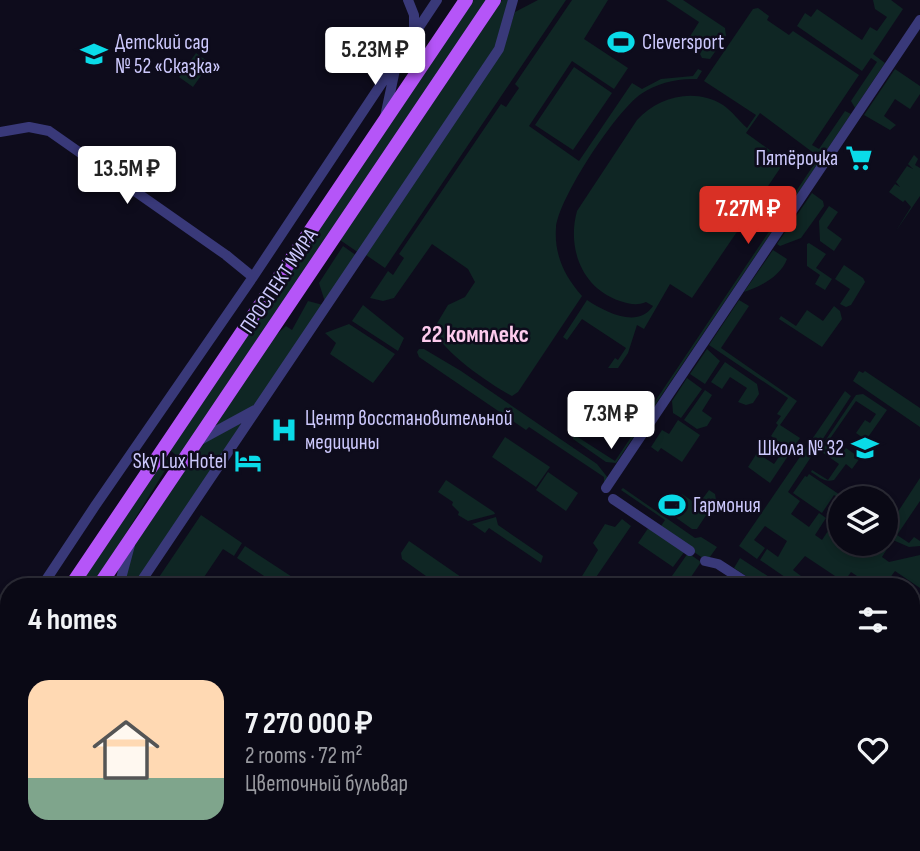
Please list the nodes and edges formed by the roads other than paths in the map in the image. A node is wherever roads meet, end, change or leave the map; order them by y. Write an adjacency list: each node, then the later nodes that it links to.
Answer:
1 (408, 0): 7 (street)
2 (436, 0): 7 (street)
3 (466, 0): 9 (main road, ПРОСПЕКТ МИРА)
4 (494, 0): 13 (main road, ПРОСПЕКТ МИРА)
5 (513, 0): 12 (street)
6 (920, 20): 16 (street)
7 (414, 33): 8 (street)
8 (398, 59): 9 (street); 11 (street)
9 (384, 122): 14 (main road, ПРОСПЕКТ МИРА)
10 (0, 132): 11 (street)
11 (253, 277): 21 (street)
12 (259, 408): 13 (street); 25 (street)
13 (196, 443): 15 (main road, ПРОСПЕКТ МИРА)
14 (157, 458): 15 (main road); 22 (main road, ПРОСПЕКТ МИРА)
15 (176, 472): 18 (main road, ПРОСПЕКТ МИРА)
16 (606, 488)
17 (613, 499): 19 (street)
18 (131, 538): 23 (main road, ПРОСПЕКТ МИРА); 24 (street)
19 (690, 551)
20 (705, 561): 26 (street)
21 (48, 578)
22 (76, 578)
23 (104, 578)
24 (121, 578)
25 (143, 578)
26 (740, 578)

